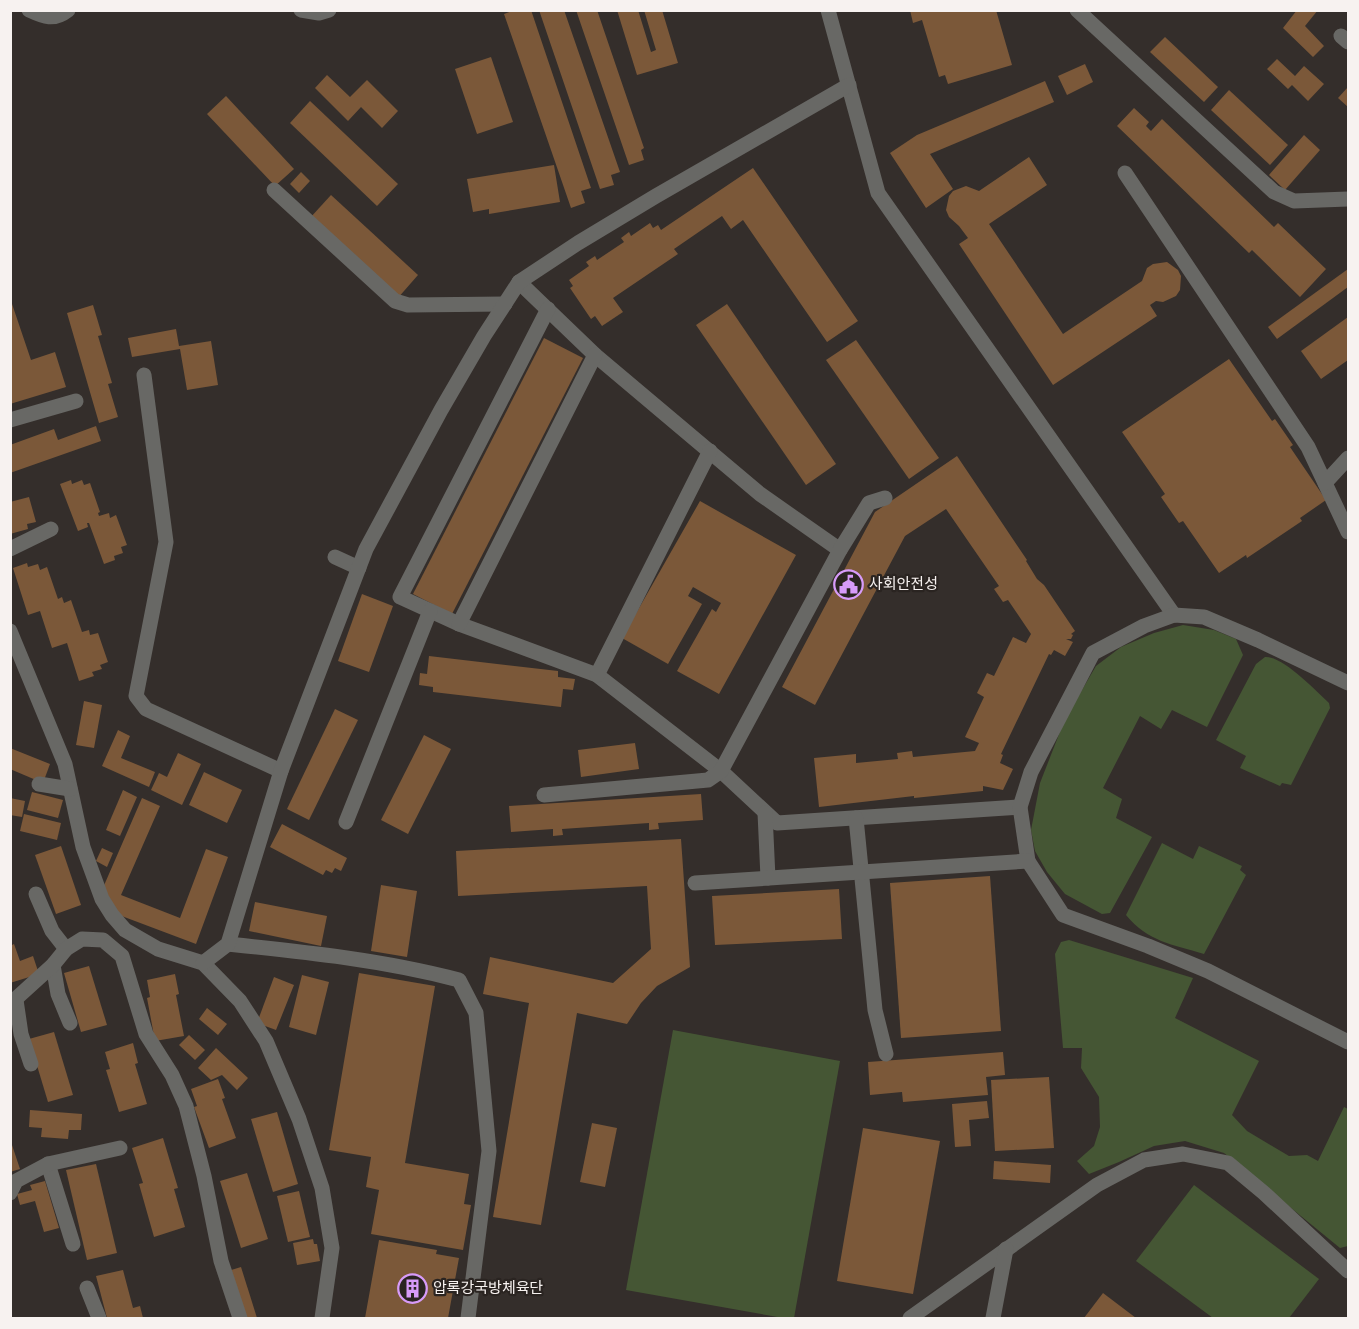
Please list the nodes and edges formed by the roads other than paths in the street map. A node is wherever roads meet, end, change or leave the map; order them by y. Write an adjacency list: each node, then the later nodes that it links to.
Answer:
1 (29, 10): 2 (street)
2 (68, 10)
3 (301, 10): 4 (street)
4 (329, 10)
5 (828, 10): 7 (street)
6 (1077, 10): 10 (street)
7 (849, 85): 11 (street); 29 (street)
8 (1125, 173): 20 (street)
9 (274, 190): 12 (street)
10 (1348, 200)
11 (519, 282): 12 (street); 13 (street)
12 (505, 304): 27 (street)
13 (548, 309): 14 (street); 28 (street)
14 (595, 355): 18 (street); 30 (street)
15 (144, 375): 34 (street)
16 (76, 401): 17 (street)
17 (10, 420)
18 (710, 451): 25 (street); 32 (street)
19 (1348, 458): 20 (street)
20 (1325, 483): 23 (street)
21 (885, 498): 25 (street)
22 (51, 529): 24 (street)
23 (1348, 532)
24 (10, 549)
25 (840, 550): 35 (street)
26 (335, 557): 27 (street)
27 (359, 568): 34 (street)
28 (430, 611): 30 (street); 42 (street)
29 (1174, 615): 33 (street); 39 (street)
30 (459, 624): 32 (street)
31 (10, 631): 37 (street)
32 (597, 675): 35 (street)
33 (1348, 683)
34 (281, 771): 48 (street)
35 (720, 771): 38 (street); 40 (street)
36 (39, 784): 37 (street)
37 (70, 789): 50 (street)
38 (544, 795)
39 (1020, 807): 41 (street); 43 (street)
40 (765, 813): 41 (street); 45 (street)
41 (856, 818): 44 (street)
42 (346, 822)
43 (1028, 861): 44 (street); 54 (street)
44 (861, 871): 45 (street); 55 (street)
45 (768, 878): 46 (street)
46 (695, 883)
47 (36, 894): 49 (street)
48 (228, 944): 50 (street); 67 (street)
49 (66, 949): 51 (street); 65 (street)
50 (203, 963): 66 (street)
51 (53, 966): 52 (street); 53 (street)
52 (13, 1002): 56 (street)
53 (70, 1023)
54 (1348, 1042)
55 (886, 1054)
56 (31, 1064)
57 (120, 1148): 58 (street)
58 (48, 1164): 59 (street); 60 (street)
59 (10, 1193)
60 (74, 1244)
61 (1006, 1249): 62 (street); 68 (street); 69 (street)
62 (1348, 1272)
63 (87, 1288): 64 (street)
64 (99, 1318)
65 (240, 1318)
66 (322, 1318)
67 (468, 1318)
68 (910, 1318)
69 (993, 1318)

